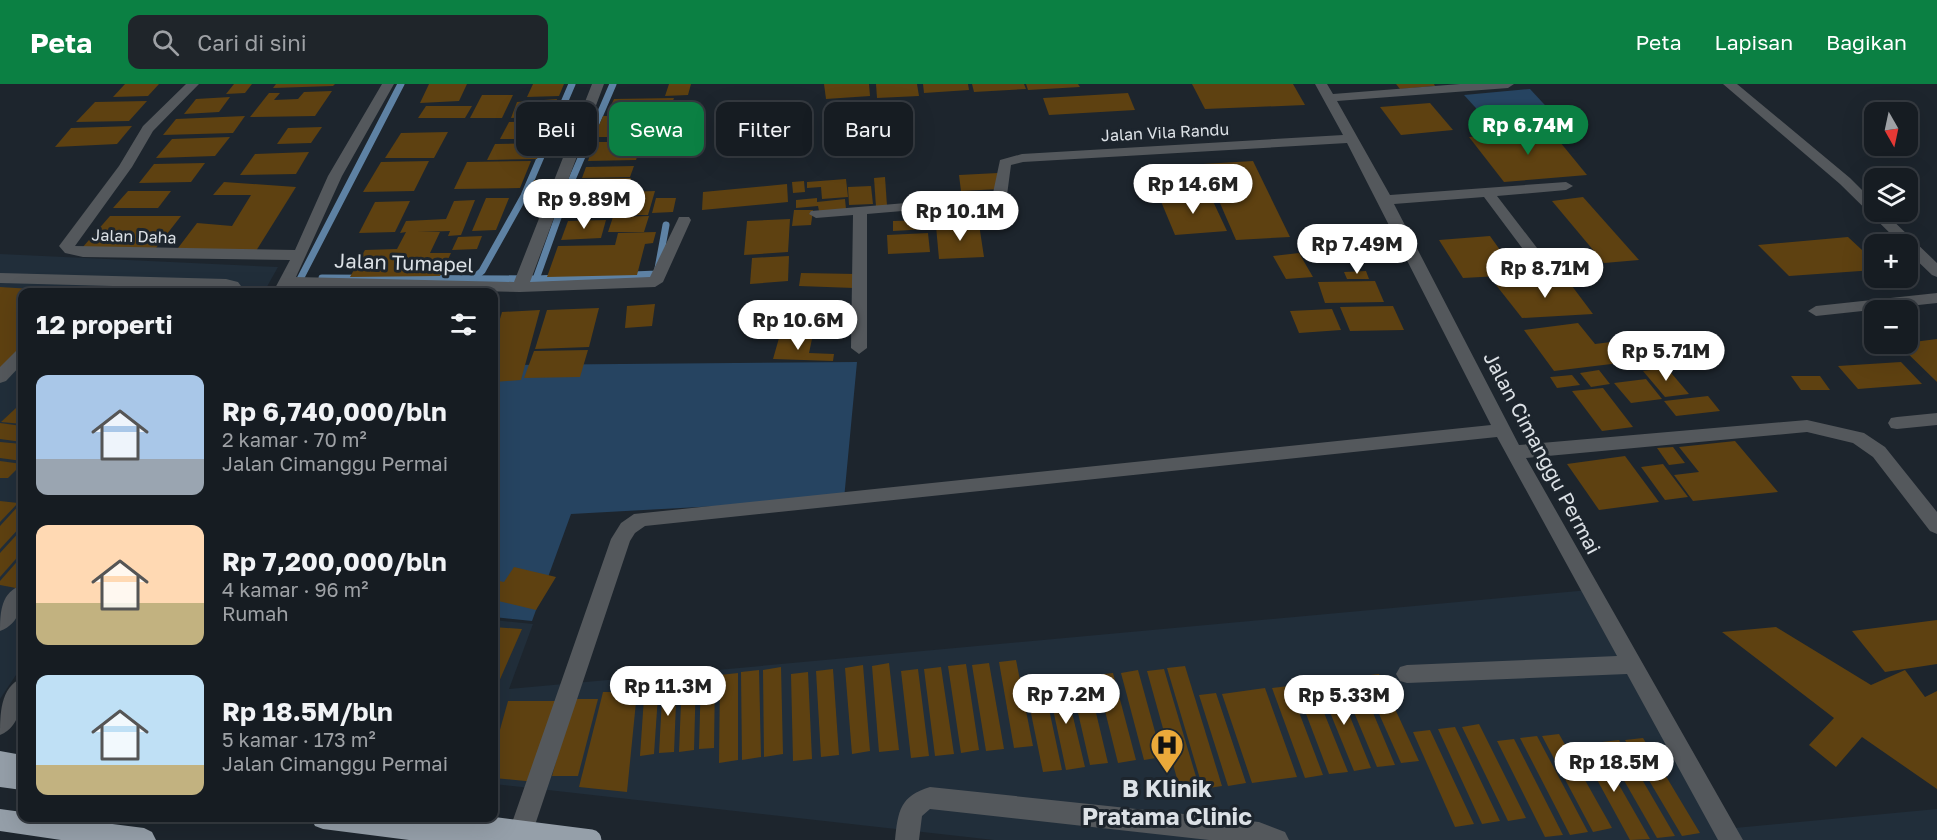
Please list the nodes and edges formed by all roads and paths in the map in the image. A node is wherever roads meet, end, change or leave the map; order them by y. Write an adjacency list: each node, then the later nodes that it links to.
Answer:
1 (193, 84): 16 (street, Jalan Daha)
2 (388, 84): 16 (street)
3 (598, 84): 21 (street)
4 (1508, 84): 6 (street)
5 (1729, 84): 11 (street)
6 (1325, 91): 7 (street, Jalan Cimanggu Permai)
7 (1351, 139): 10 (street, Jalan Cimanggu Permai); 12 (street, Jalan Vila Randu)
8 (1566, 186): 9 (street)
9 (1489, 194): 10 (street); 17 (street)
10 (1385, 200): 32 (street, Jalan Cimanggu Permai)
11 (1864, 200)
12 (860, 210): 13 (street); 27 (street)
13 (816, 214)
14 (684, 220): 21 (street, Jalan Tumapel)
15 (1886, 222): 18 (street)
16 (300, 255): 22 (street)
17 (1539, 261)
18 (1937, 272)
19 (0, 278): 20 (street)
20 (101, 279): 23 (street); 24 (street)
21 (521, 282): 22 (street, Jalan Tumapel)
22 (294, 284)
23 (91, 288)
24 (233, 288)
25 (1937, 298): 26 (street)
26 (1816, 311)
27 (859, 348)
28 (18, 359): 29 (street)
29 (0, 377)
30 (1937, 419): 31 (street)
31 (1897, 423)
32 (1502, 430): 33 (street, Jalan Cimanggu Permai); 50 (street)
33 (1514, 452): 34 (street); 37 (street, Jalan Cimanggu Permai)
34 (1937, 526)
35 (18, 598): 36 (street)
36 (2, 617)
37 (1632, 665): 38 (street); 54 (street, Jalan Cimanggu Permai)
38 (1407, 674)
39 (18, 695): 40 (street)
40 (0, 725)
41 (0, 762): 42 (highway)
42 (18, 764)
43 (0, 776): 44 (highway)
44 (18, 778)
45 (0, 820): 48 (highway)
46 (356, 822): 49 (highway)
47 (451, 822): 51 (highway, bridge)
48 (144, 840)
49 (502, 840)
50 (518, 840)
51 (591, 840)
52 (907, 840): 53 (street)
53 (1277, 840)
54 (1731, 840)

